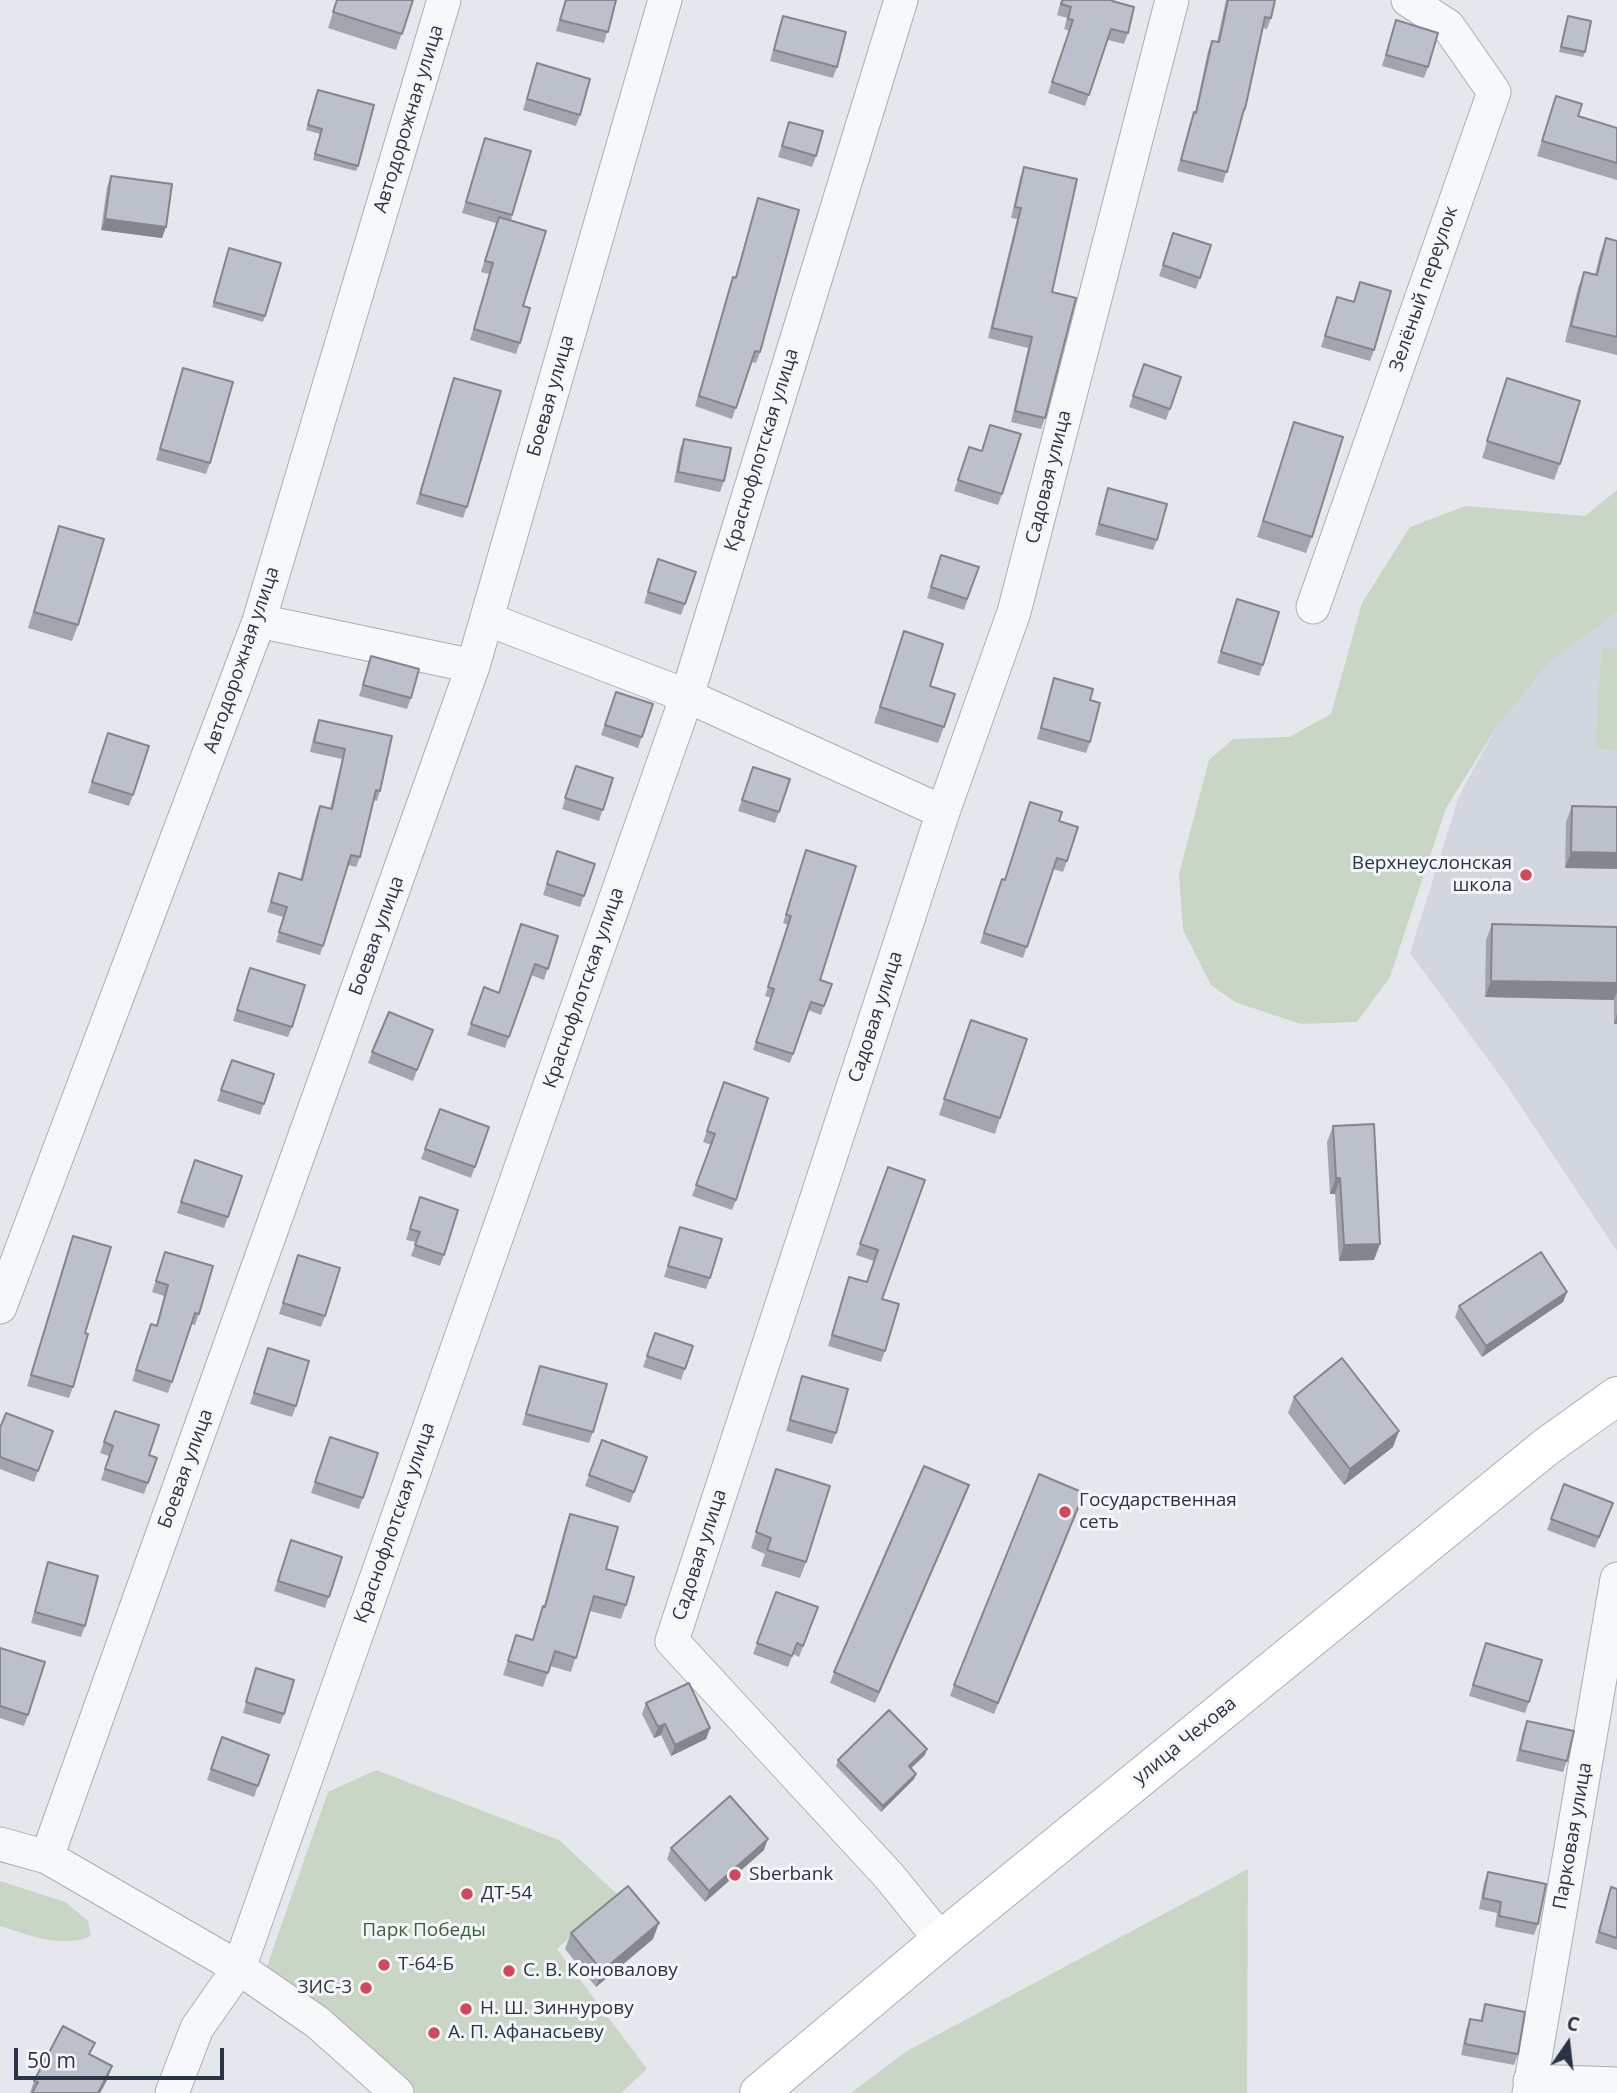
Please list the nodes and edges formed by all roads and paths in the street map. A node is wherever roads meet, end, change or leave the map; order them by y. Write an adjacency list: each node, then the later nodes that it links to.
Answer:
1 (444, 0): 8 (street, Автодорожная улица)
2 (665, 0): 7 (street, Боевая улица)
3 (901, 0): 10 (street, Краснофлотская улица)
4 (1171, 0): 11 (street, Садовая улица)
5 (1408, 0): 6 (street, Зелёный переулок)
6 (1312, 607)
7 (487, 619): 9 (street, Боевая улица); 10 (street)
8 (259, 621): 9 (street); 12 (street, Автодорожная улица)
9 (474, 666): 16 (street, Боевая улица)
10 (687, 695): 11 (street); 18 (street, Краснофлотская улица)
11 (943, 812): 17 (street, Садовая улица)
12 (0, 1307)
13 (1617, 1396): 17 (street, улица Чехова)
14 (1617, 1579): 20 (street, Парковая улица)
15 (0, 1844): 16 (street)
16 (47, 1857): 18 (street)
17 (941, 1940): 23 (street, улица Чехова)
18 (239, 1968): 21 (street, Краснофлотская улица); 22 (street)
19 (1615, 2080): 20 (street)
20 (1530, 2087)
21 (172, 2093)
22 (397, 2093)
23 (759, 2093)

